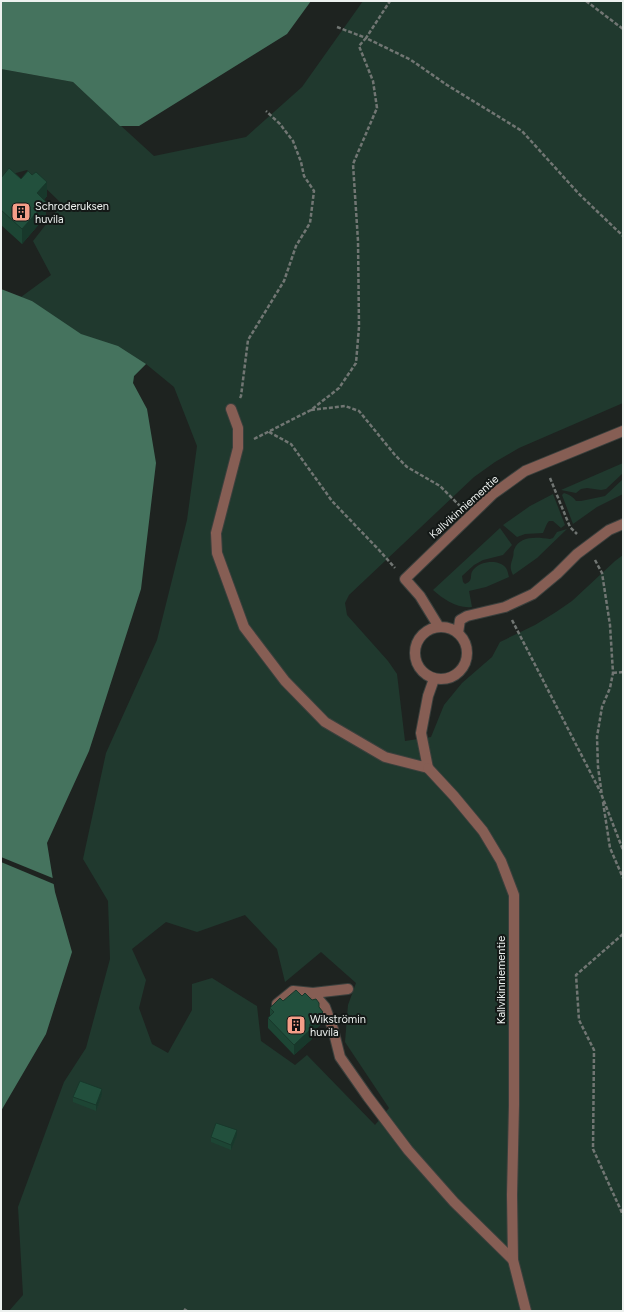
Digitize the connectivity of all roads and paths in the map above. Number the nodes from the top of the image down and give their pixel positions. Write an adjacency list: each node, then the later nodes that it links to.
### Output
1 (390, 1): 5 (path)
2 (586, 1): 4 (path)
3 (337, 27): 5 (path)
4 (623, 29)
5 (366, 38): 7 (path); 9 (path)
6 (266, 111): 8 (path)
7 (623, 236)
8 (231, 409): 12 (street)
9 (311, 410): 11 (path); 14 (path)
10 (623, 431): 14 (street, Kallvikinniementie)
11 (268, 432): 12 (path); 17 (path)
12 (238, 448): 24 (street)
13 (550, 477): 16 (path)
14 (470, 516): 17 (street, Kallvikinniementie)
15 (623, 524): 16 (street)
16 (588, 546): 18 (street); 22 (path)
17 (405, 579): 19 (street)
18 (505, 607): 20 (street); 25 (path)
19 (439, 627): 20 (street); 23 (street)
20 (458, 633): 23 (street)
21 (623, 672): 22 (path)
22 (613, 673): 25 (path)
23 (434, 678): 24 (street)
24 (428, 768): 33 (street, Kallvikinniementie)
25 (602, 796): 26 (path); 27 (path)
26 (623, 850)
27 (623, 878)
28 (623, 934): 32 (path)
29 (348, 989): 30 (street)
30 (313, 994): 31 (street); 33 (street)
31 (277, 1004)
32 (623, 1215)
33 (513, 1260): 36 (street, Kallvikinniementie)
34 (184, 1309): 35 (path)
35 (187, 1311)
36 (526, 1311)

